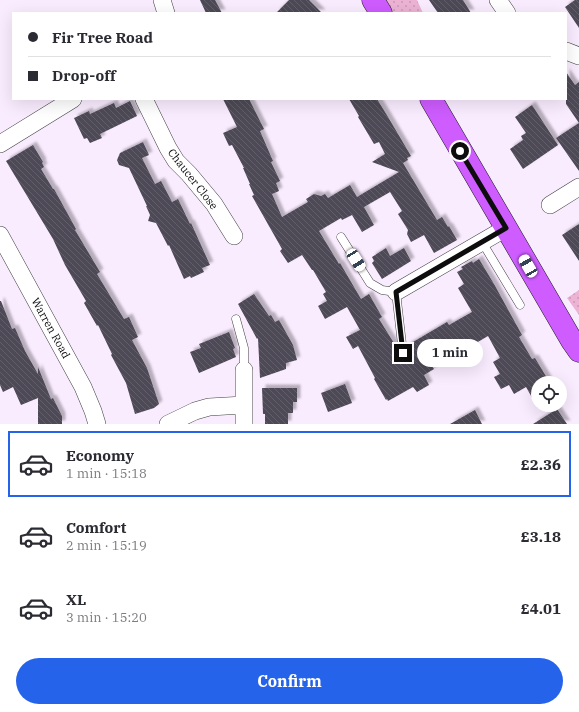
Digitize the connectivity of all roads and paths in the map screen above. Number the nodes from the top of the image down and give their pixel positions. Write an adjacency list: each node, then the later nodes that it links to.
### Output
1 (162, 0): 4 (street)
2 (373, 0): 5 (main road)
3 (498, 0): 6 (street)
4 (166, 12)
5 (380, 12)
6 (506, 12)
7 (567, 51): 8 (street)
8 (579, 56)
9 (70, 100): 12 (street)
10 (144, 100): 17 (street, Chaucer Close)
11 (431, 100): 15 (main road)
12 (0, 144)
13 (579, 187): 14 (street)
14 (550, 205)
15 (506, 228): 19 (street); 23 (main road)
16 (0, 235): 27 (street, Warren Road)
17 (234, 236)
18 (341, 237): 20 (lane)
19 (482, 242): 20 (street); 21 (lane)
20 (396, 292): 24 (lane)
21 (520, 305)
22 (236, 319): 25 (lane)
23 (579, 351)
24 (403, 353)
25 (244, 370): 26 (street)
26 (244, 405): 28 (street); 29 (street)
27 (97, 424)
28 (168, 424)
29 (244, 424)

